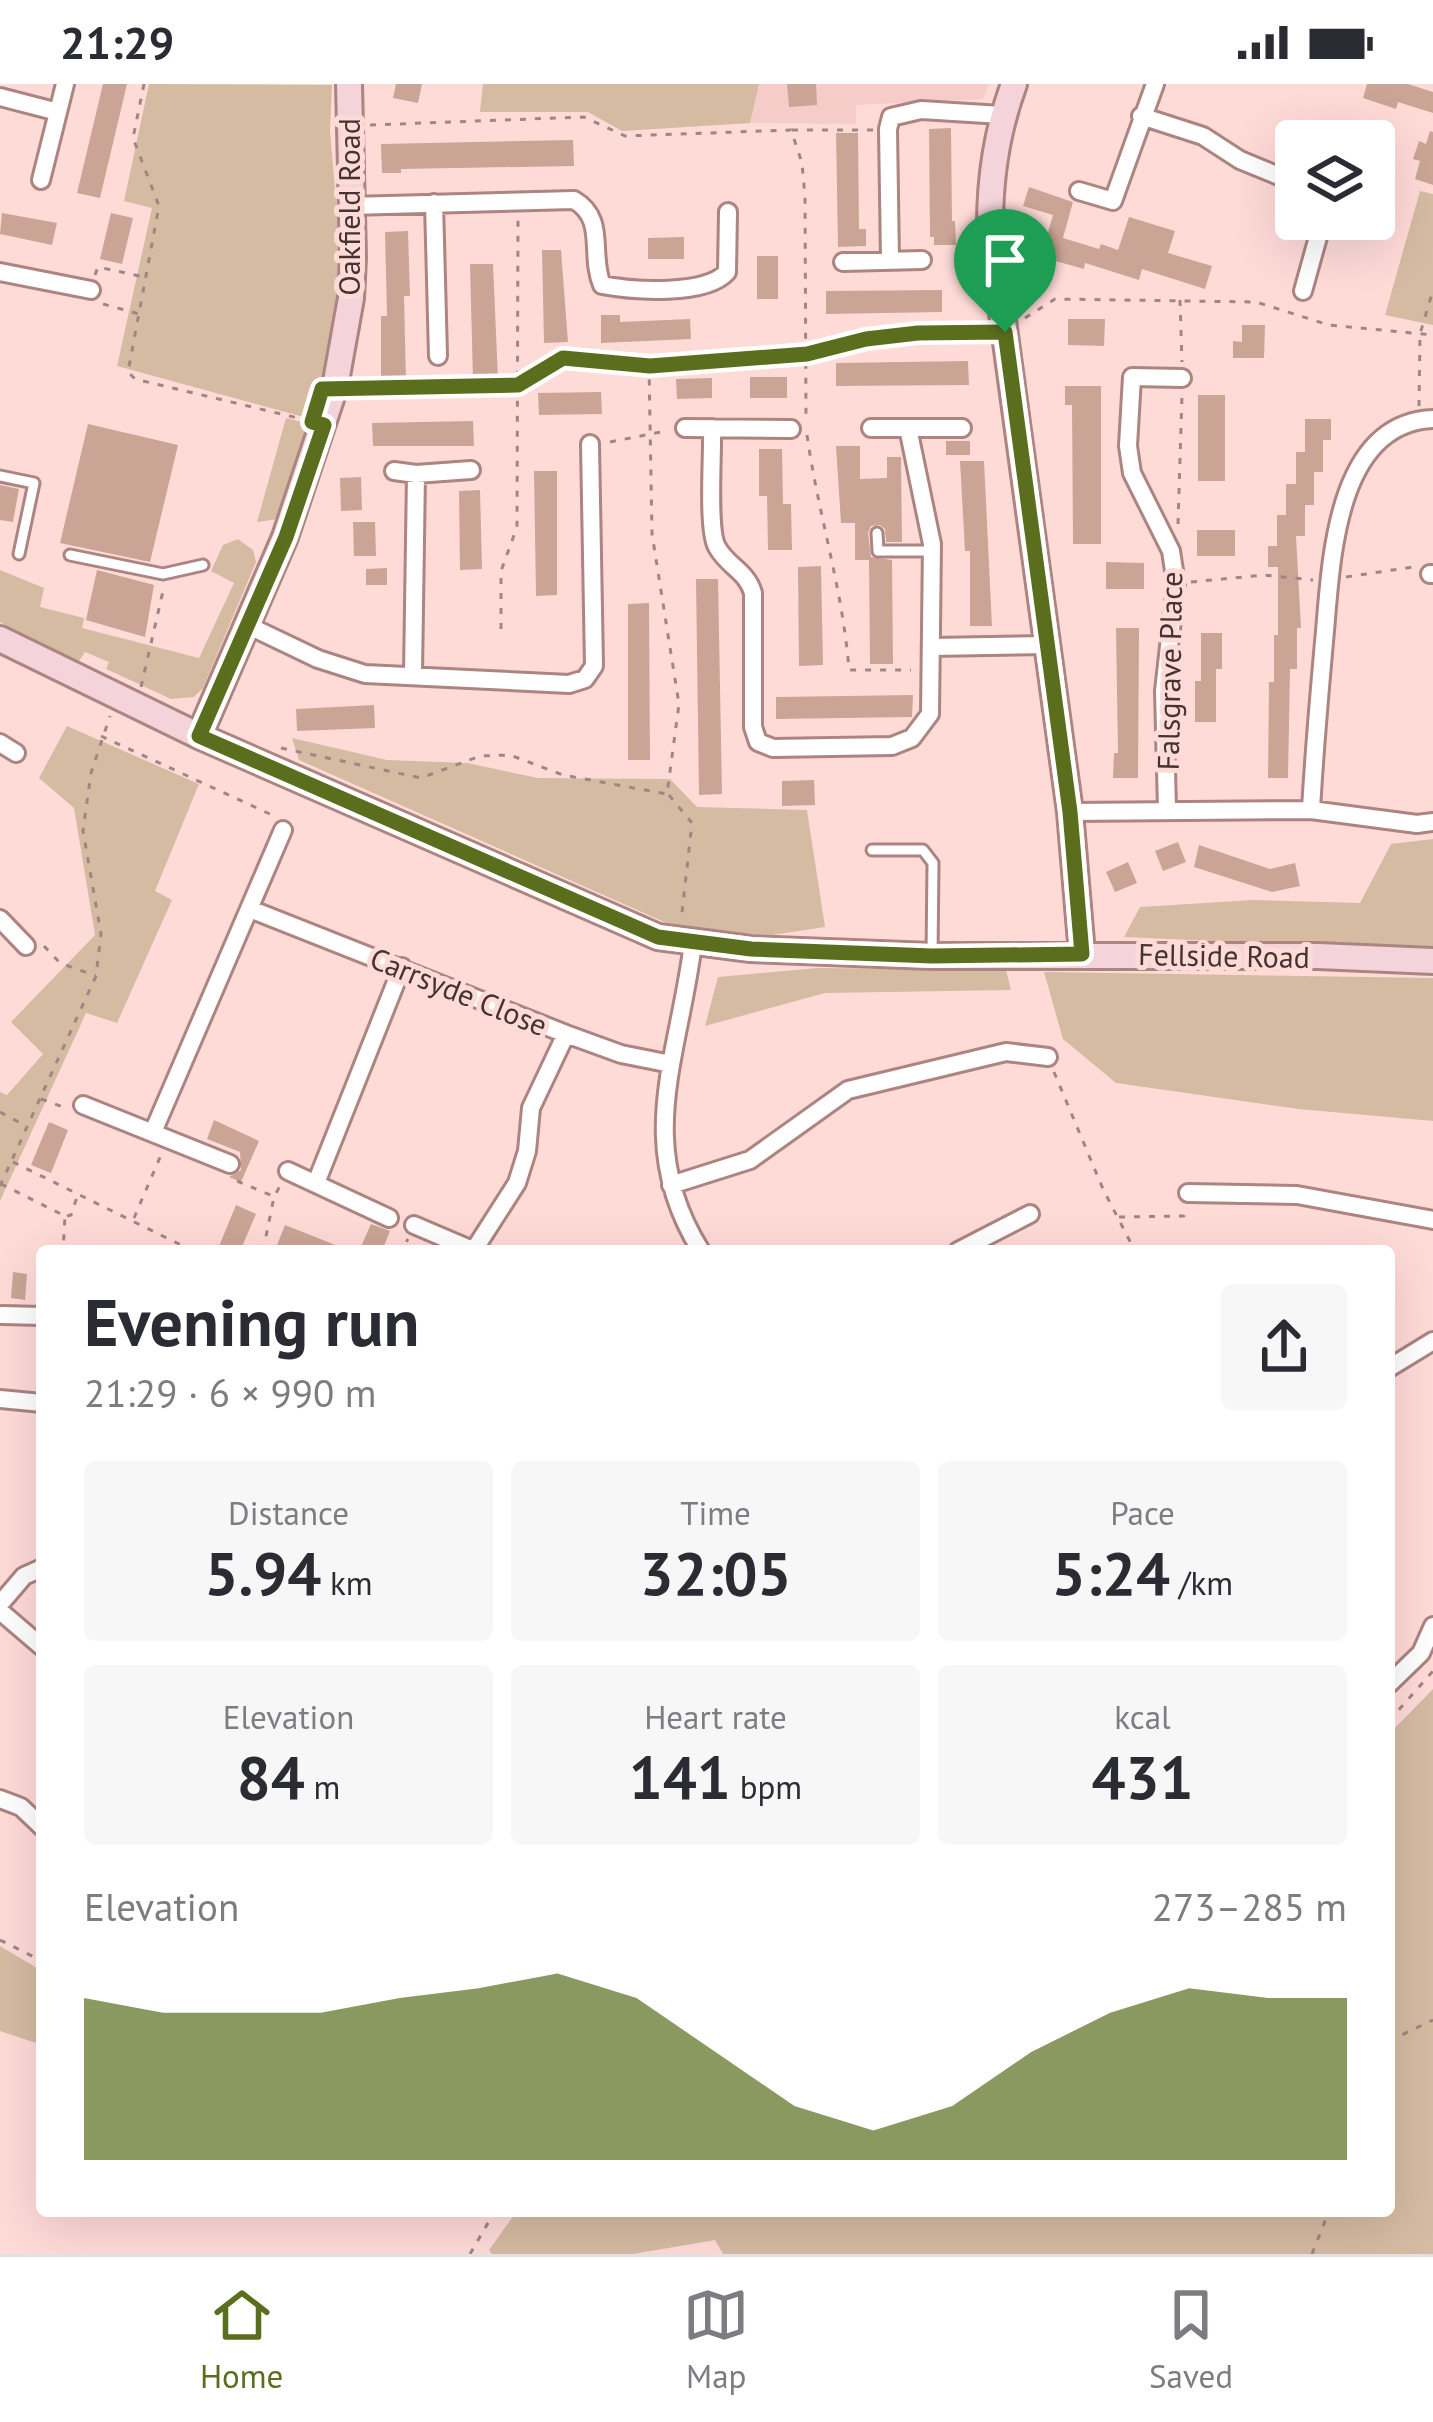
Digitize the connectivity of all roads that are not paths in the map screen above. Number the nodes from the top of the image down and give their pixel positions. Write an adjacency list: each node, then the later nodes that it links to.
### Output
1 (65, 84): 6 (street)
2 (349, 84): 13 (street, Oakfield Road)
3 (1014, 84): 7 (street)
4 (1155, 84): 8 (street)
5 (0, 97): 6 (street)
6 (58, 112): 10 (street)
7 (1002, 115): 16 (street); 43 (street)
8 (1141, 116): 9 (street); 11 (street)
9 (1275, 174)
10 (41, 180)
11 (1079, 191)
12 (434, 203): 13 (street); 14 (street); 22 (street)
13 (350, 206): 41 (street, Oakfield Road)
14 (728, 212)
15 (1317, 240): 21 (street)
16 (890, 260): 17 (street); 18 (street)
17 (922, 260)
18 (843, 262)
19 (0, 272): 20 (street)
20 (92, 290)
21 (1303, 291)
22 (438, 356)
23 (1182, 378): 47 (street, Falsgrave Place)
24 (1426, 419): 48 (street)
25 (685, 428): 26 (street)
26 (712, 428): 30 (street); 44 (street)
27 (871, 428): 28 (street)
28 (908, 428): 29 (street); 37 (street)
29 (962, 428)
30 (791, 429)
31 (590, 444): 45 (street)
32 (471, 470): 34 (street)
33 (394, 471): 34 (street)
34 (416, 474): 45 (street)
35 (0, 476): 38 (lane)
36 (878, 533): 37 (lane)
37 (933, 551): 44 (street)
38 (19, 554)
39 (70, 555): 40 (lane)
40 (203, 565)
41 (247, 625): 45 (street); 46 (street, Oakfield Road)
42 (0, 639): 46 (street, Fellside Road)
43 (1048, 645): 44 (street); 49 (street)
44 (932, 647)
45 (413, 674)
46 (199, 736): 55 (street, Fellside Road)
47 (1167, 808): 48 (street); 49 (street)
48 (1311, 810): 50 (street)
49 (1070, 812): 57 (street)
50 (1433, 821)
51 (283, 830): 53 (street)
52 (872, 850): 58 (lane)
53 (250, 909): 60 (street, Carrsyde Close); 65 (street)
54 (0, 919): 56 (street)
55 (686, 942): 58 (street, Fellside Road); 63 (street)
56 (26, 946)
57 (1082, 954): 58 (street, Fellside Road); 59 (street, Fellside Road)
58 (932, 956)
59 (1433, 962)
60 (402, 967): 61 (street, Carrsyde Close); 68 (street)
61 (566, 1034): 63 (street, Carrsyde Close); 76 (street)
62 (1048, 1057): 69 (street)
63 (671, 1064): 69 (street)
64 (82, 1105): 65 (street)
65 (160, 1135): 66 (street)
66 (230, 1165)
67 (288, 1171): 68 (street)
68 (316, 1183): 72 (street)
69 (671, 1185): 77 (street)
70 (1188, 1193): 73 (street)
71 (1030, 1214): 78 (street)
72 (388, 1218)
73 (1433, 1220)
74 (414, 1225): 75 (street)
75 (461, 1245)
76 (479, 1245)
77 (698, 1245)
78 (970, 1245)
79 (2, 1315): 80 (street)
80 (36, 1316)
81 (1433, 1341): 82 (street)
82 (1395, 1364)
83 (0, 1399): 84 (street)
84 (36, 1402)
85 (36, 1571): 86 (street)
86 (0, 1607): 88 (street)
87 (1433, 1626): 89 (street)
88 (36, 1641)
89 (1395, 1678)
90 (0, 1799): 91 (street)
91 (36, 1822)

